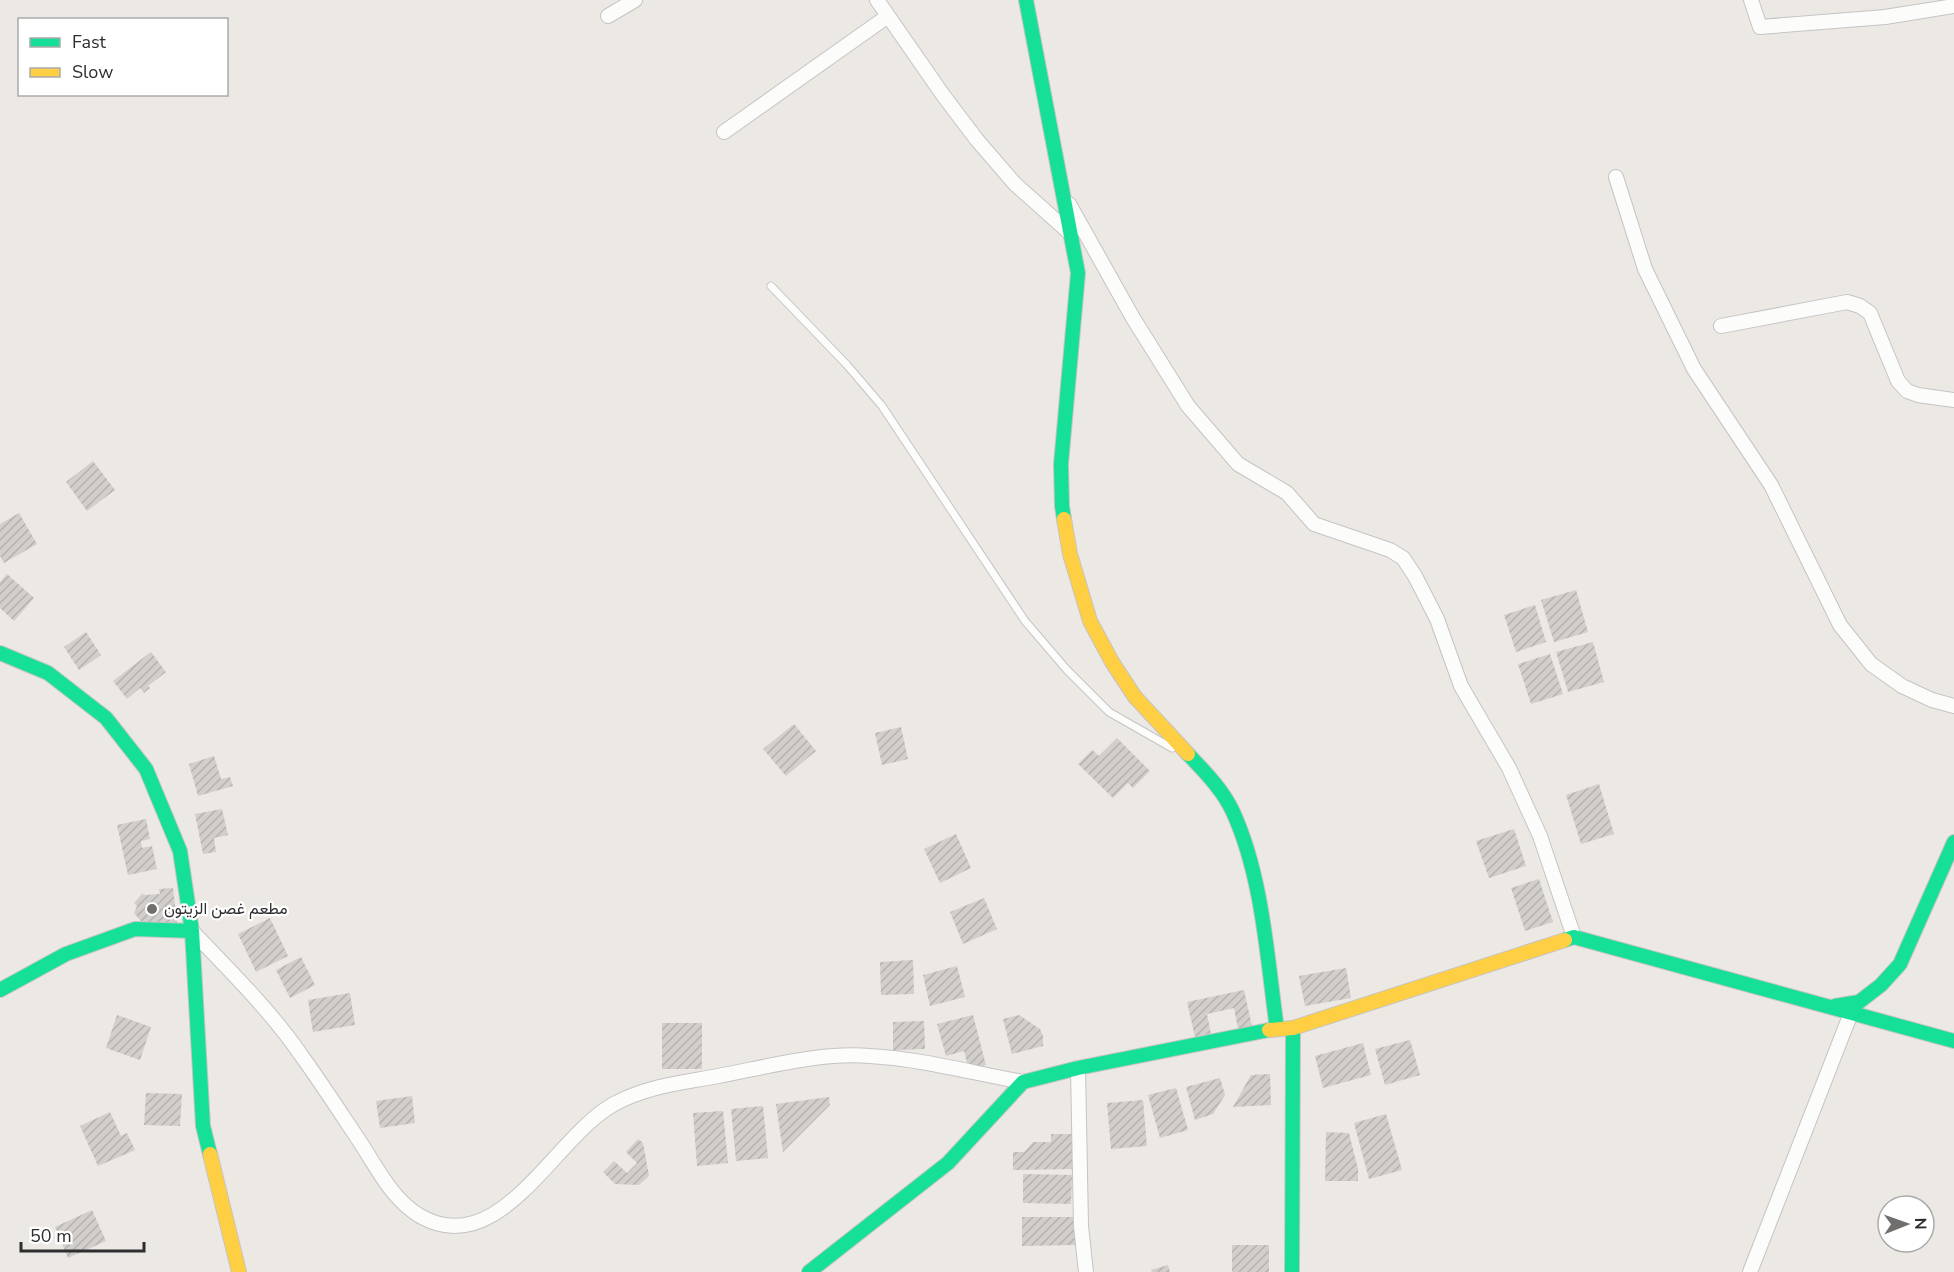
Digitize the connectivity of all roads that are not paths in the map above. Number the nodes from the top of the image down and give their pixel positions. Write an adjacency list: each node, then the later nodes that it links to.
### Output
1 (635, 0): 6 (street)
2 (877, 0): 7 (street)
3 (1026, 0): 10 (street)
4 (1751, 0): 5 (street)
5 (1954, 6)
6 (608, 15)
7 (888, 16): 8 (street); 11 (street)
8 (724, 132)
9 (1616, 177): 16 (street)
10 (1065, 196): 11 (street); 20 (street)
11 (1071, 234): 17 (street)
12 (771, 286): 17 (lane)
13 (1721, 327): 14 (street)
14 (1954, 400)
15 (0, 653): 19 (street)
16 (1954, 706)
17 (1197, 763): 25 (street)
18 (1954, 842): 22 (street)
19 (192, 932): 21 (street); 28 (street); 29 (street)
20 (1574, 937): 22 (street); 24 (street)
21 (0, 990)
22 (1828, 1007): 23 (street)
23 (1851, 1013): 26 (street); 33 (street)
24 (1293, 1028): 25 (street); 32 (street)
25 (1277, 1029): 27 (street)
26 (1954, 1041)
27 (1078, 1068): 28 (street); 31 (street)
28 (1023, 1082): 30 (street)
29 (239, 1272)
30 (809, 1272)
31 (1086, 1272)
32 (1292, 1272)
33 (1750, 1272)

